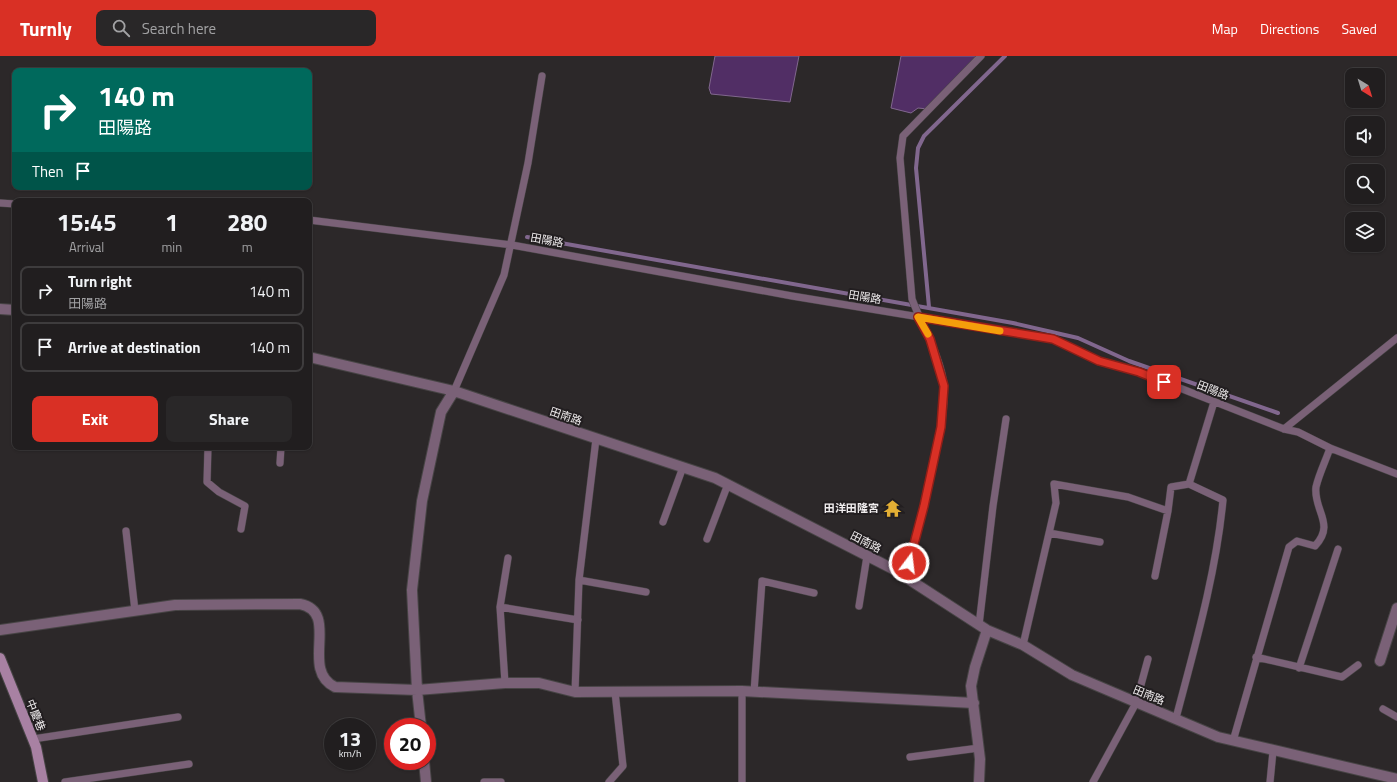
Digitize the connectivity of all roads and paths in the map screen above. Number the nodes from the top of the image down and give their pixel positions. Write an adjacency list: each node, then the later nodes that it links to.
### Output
1 (981, 56): 9 (lane)
2 (542, 76): 6 (lane)
3 (0, 203): 4 (lane)
4 (12, 204)
5 (312, 220): 6 (lane, 田陽路)
6 (512, 244): 9 (lane, 田陽路); 12 (lane)
7 (0, 309): 8 (street)
8 (12, 310)
9 (917, 315): 13 (lane, 田陽路); 36 (lane)
10 (1397, 338): 15 (lane)
11 (312, 358): 12 (street, 田南路)
12 (454, 391): 16 (street, 田南路); 55 (street)
13 (1214, 402): 15 (lane, 田陽路); 24 (lane)
14 (1006, 419): 45 (lane)
15 (1284, 429): 17 (lane, 田陽路)
16 (596, 439): 21 (street, 田南路); 37 (lane)
17 (1330, 448): 22 (lane, 田陽路); 48 (lane)
18 (208, 450): 27 (lane)
19 (281, 450): 20 (lane)
20 (280, 464)
21 (684, 467): 23 (street, 田南路); 26 (lane)
22 (1397, 474)
23 (728, 484): 30 (lane); 33 (street, 田南路)
24 (1189, 484): 25 (lane); 66 (lane)
25 (1168, 511): 29 (lane); 35 (lane)
26 (663, 522)
27 (241, 529)
28 (126, 531): 43 (lane)
29 (1049, 533): 31 (lane); 47 (lane)
30 (707, 539)
31 (1100, 542)
32 (1338, 550): 53 (lane)
33 (867, 556): 36 (street, 田南路); 40 (lane)
34 (508, 558): 41 (lane)
35 (1155, 576)
36 (906, 577): 45 (street, 田南路)
37 (579, 580): 38 (lane); 44 (lane)
38 (646, 592)
39 (814, 593): 59 (lane)
40 (859, 606)
41 (500, 607): 44 (lane); 54 (lane)
42 (1397, 608): 51 (street)
43 (135, 611): 46 (street); 55 (street)
44 (578, 620): 56 (lane)
45 (983, 627): 47 (street, 田南路); 60 (street)
46 (0, 630)
47 (1022, 646): 61 (street, 田南路)
48 (1256, 657): 53 (lane); 68 (lane)
49 (0, 658): 67 (street, 中慶巷)
50 (1148, 659): 61 (lane)
51 (1380, 661)
52 (1358, 664): 53 (lane)
53 (1299, 668)
54 (505, 683): 55 (street); 56 (street)
55 (417, 690): 65 (street)
56 (575, 692): 57 (street)
57 (615, 692): 58 (street); 80 (lane)
58 (742, 692): 59 (street); 81 (lane)
59 (754, 692): 60 (street)
60 (974, 703): 69 (street)
61 (1136, 703): 66 (street, 田南路); 83 (lane)
62 (1383, 709): 64 (lane)
63 (178, 717): 67 (lane)
64 (1397, 717)
65 (420, 718)
66 (1176, 718): 68 (street, 田南路)
67 (33, 739): 75 (street, 中慶巷)
68 (1233, 742): 70 (street, 田南路)
69 (979, 748): 71 (lane); 82 (street)
70 (1273, 751): 74 (street, 田南路); 84 (lane)
71 (910, 756)
72 (189, 764): 76 (lane)
73 (425, 770): 77 (street)
74 (1397, 779)
75 (43, 782)
76 (65, 782)
77 (426, 782)
78 (484, 782): 79 (lane)
79 (501, 782)
80 (609, 782)
81 (742, 782)
82 (979, 782)
83 (1093, 782)
84 (1270, 782)

